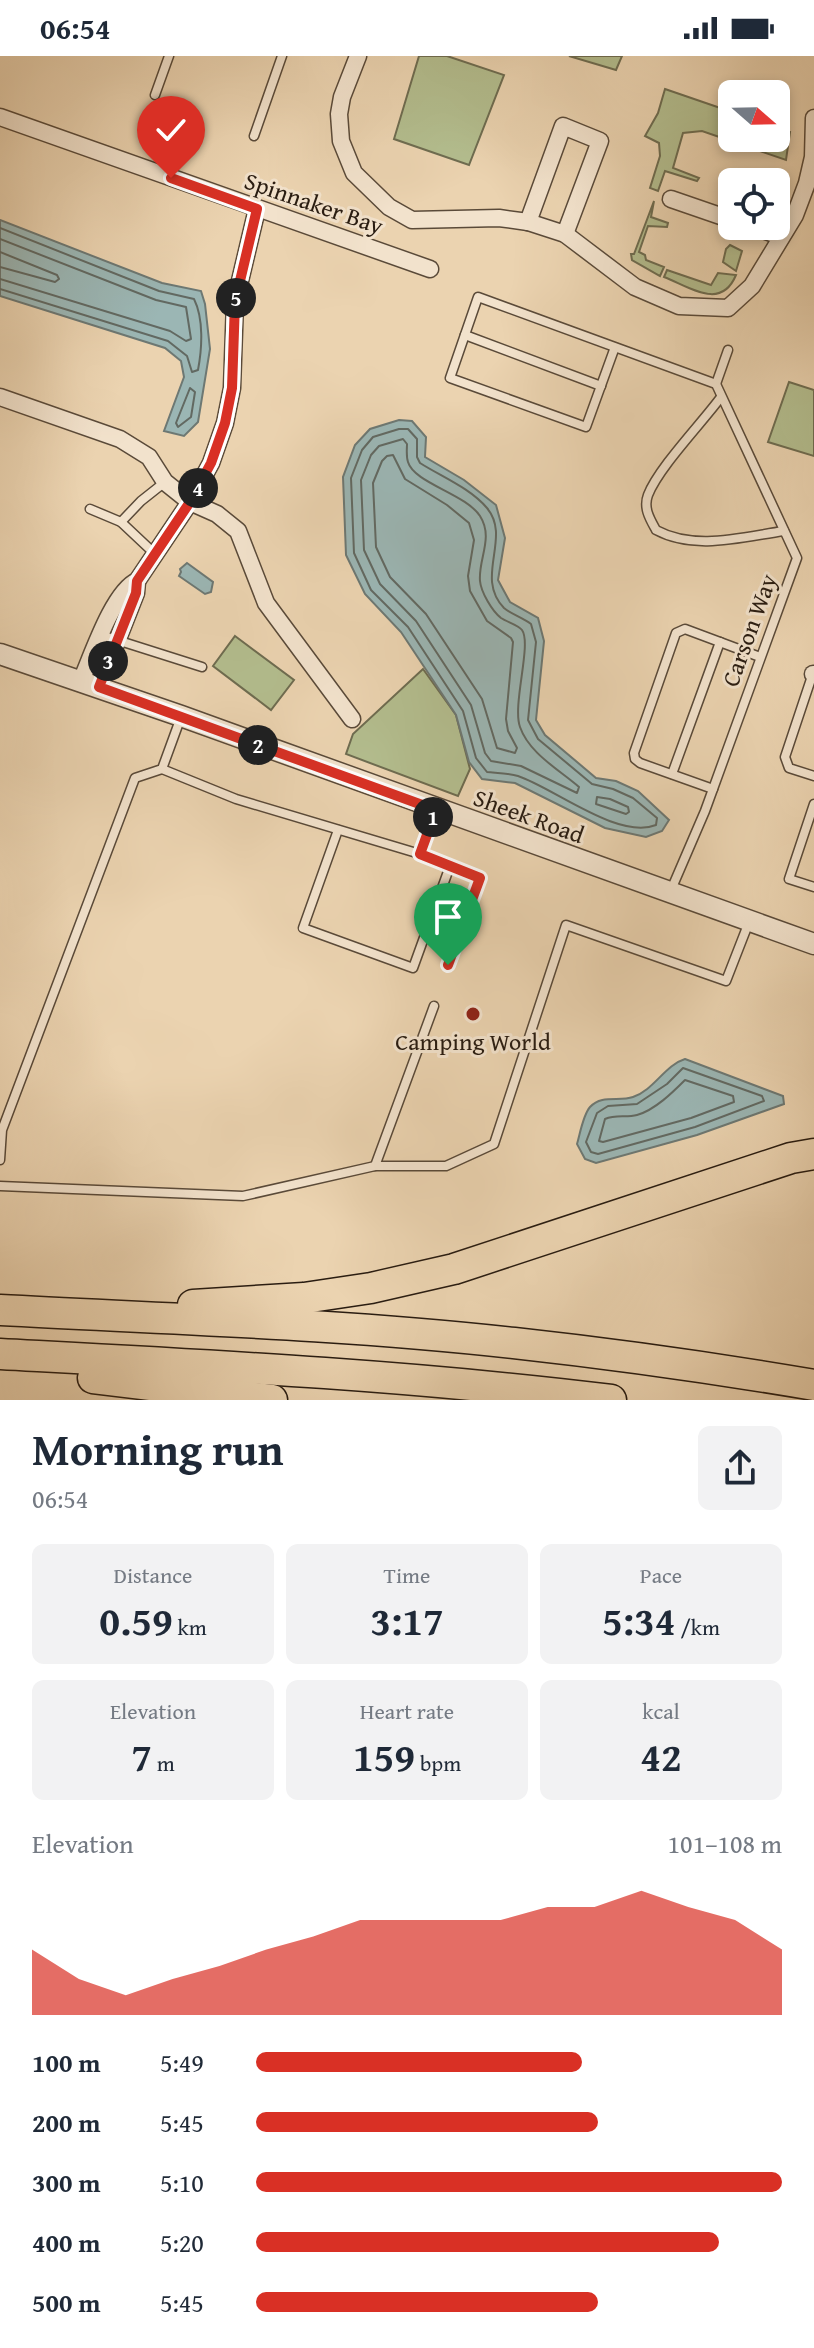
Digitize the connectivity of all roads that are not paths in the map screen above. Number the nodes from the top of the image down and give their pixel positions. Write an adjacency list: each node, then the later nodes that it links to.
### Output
1 (169, 56): 4 (lane)
2 (282, 56): 7 (lane)
3 (358, 56): 11 (street)
4 (155, 95)
5 (0, 117): 9 (street, Spinnaker Bay)
6 (814, 118): 12 (street)
7 (254, 136)
8 (671, 199): 10 (street)
9 (257, 209): 15 (street, Spinnaker Bay); 24 (street)
10 (718, 215)
11 (528, 222): 13 (street); 13 (street)
12 (790, 222)
13 (565, 234): 14 (street)
14 (778, 240)
15 (430, 269)
16 (465, 335): 17 (lane); 20 (lane); 20 (lane)
17 (615, 347): 19 (lane); 20 (lane)
18 (728, 350): 19 (lane)
19 (716, 384): 22 (lane, Carson Way)
20 (601, 386)
21 (0, 397): 23 (street)
22 (721, 397): 27 (lane, Carson Way); 27 (lane)
23 (165, 482): 24 (street); 26 (lane)
24 (190, 502): 28 (street); 37 (street)
25 (90, 509): 26 (lane)
26 (121, 522): 28 (lane)
27 (784, 531): 32 (lane, Carson Way)
28 (155, 554): 29 (street)
29 (109, 637): 33 (lane); 35 (street)
30 (720, 642): 32 (lane); 39 (lane); 39 (lane)
31 (0, 654): 35 (street, Sheek Road)
32 (760, 657): 41 (lane, Carson Way)
33 (202, 667)
34 (814, 673): 40 (lane)
35 (90, 684): 36 (street, Sheek Road)
36 (181, 716): 38 (lane); 43 (street, Sheek Road)
37 (352, 719)
38 (162, 769): 44 (lane); 54 (lane)
39 (672, 774): 41 (lane)
40 (814, 776)
41 (713, 789): 48 (lane, Carson Way)
42 (813, 808): 47 (lane)
43 (436, 810): 45 (lane); 48 (street, Sheek Road)
44 (338, 830): 45 (lane); 46 (lane)
45 (420, 854): 46 (lane)
46 (450, 866): 51 (lane)
47 (814, 887)
48 (669, 894): 49 (street, Sheek Road)
49 (749, 922): 50 (street, Sheek Road); 55 (lane)
50 (814, 944)
51 (448, 965)
52 (434, 1006): 55 (lane)
53 (814, 1154): 58 (highway)
54 (0, 1160)
55 (375, 1166): 56 (lane)
56 (0, 1186)
57 (0, 1310): 58 (highway)
58 (72, 1314): 61 (highway)
59 (0, 1354): 63 (highway)
60 (0, 1366): 62 (highway)
61 (814, 1385)
62 (272, 1400)
63 (611, 1400)

